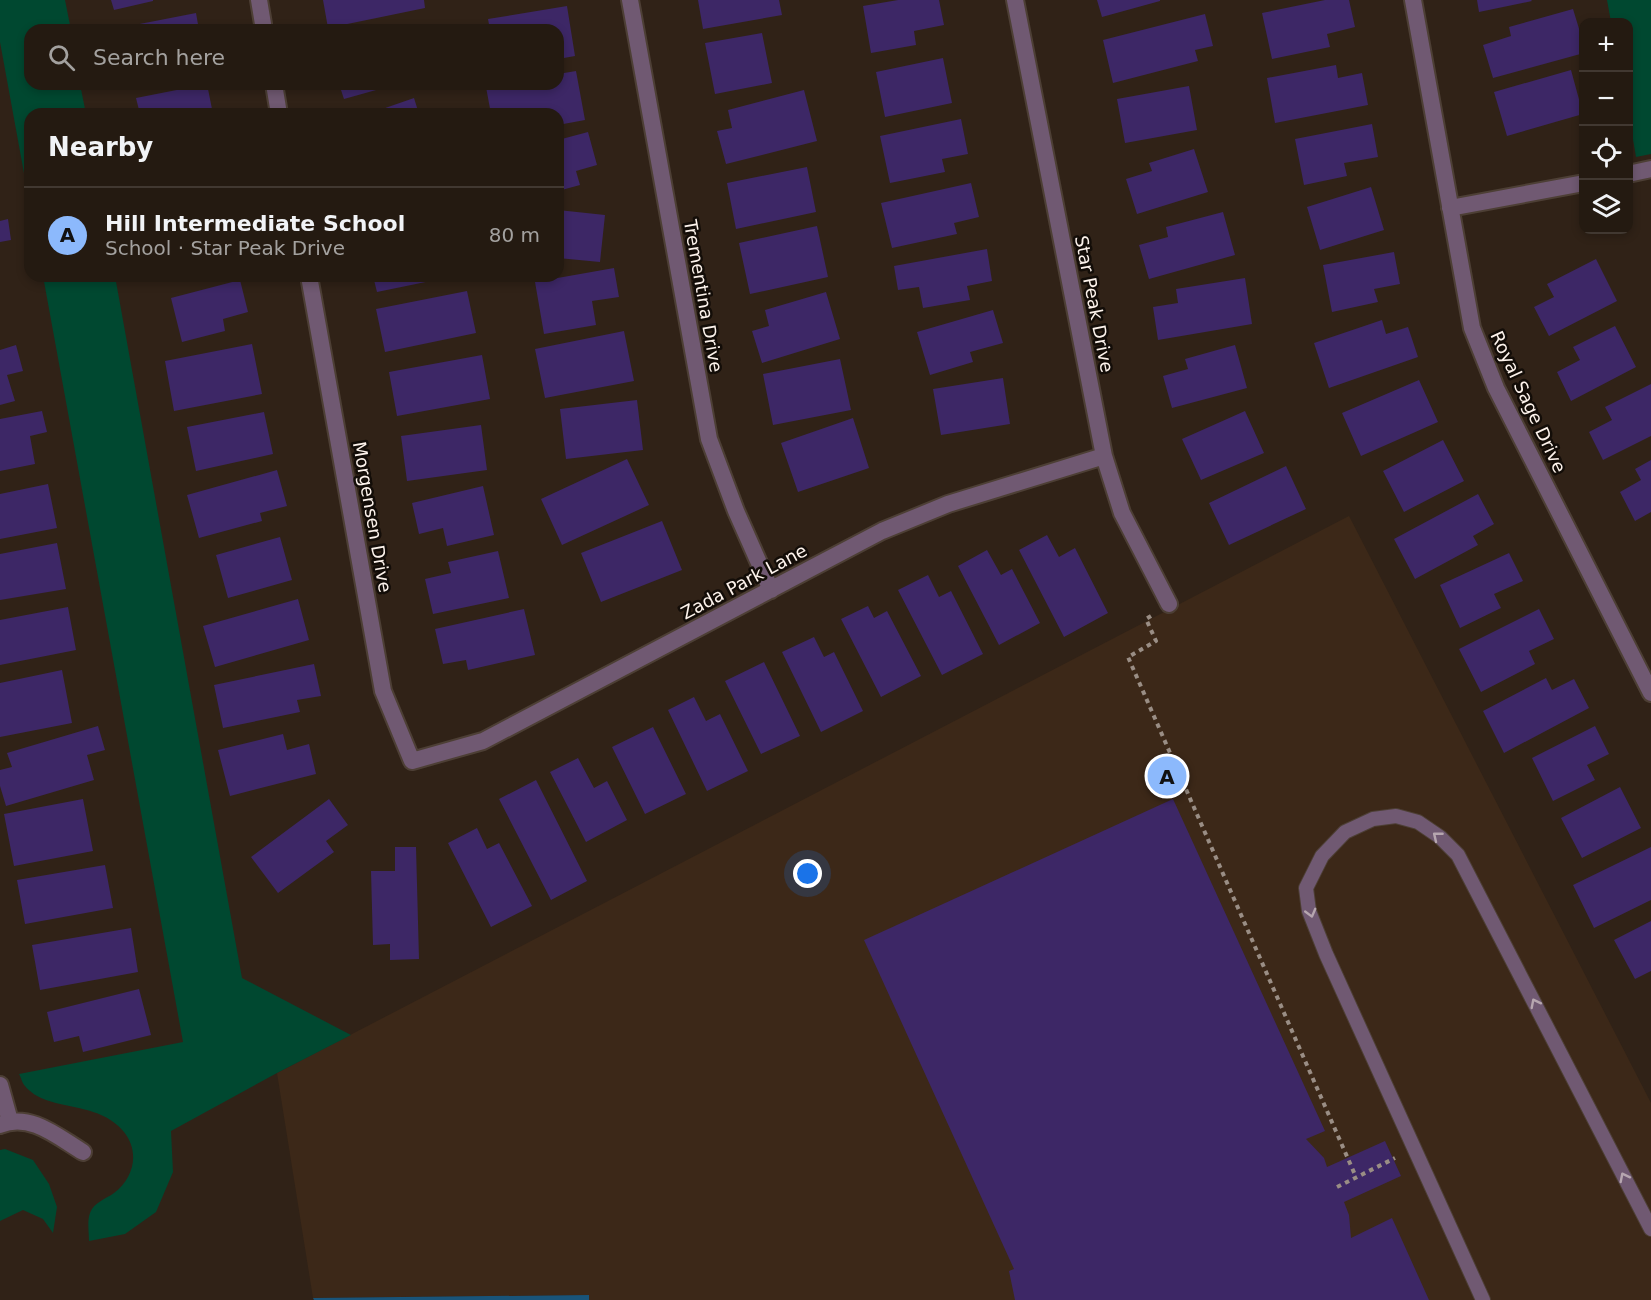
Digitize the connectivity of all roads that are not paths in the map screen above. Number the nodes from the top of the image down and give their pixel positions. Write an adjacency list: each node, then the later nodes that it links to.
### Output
1 (259, 0): 5 (street)
2 (630, 0): 14 (street, Trementina Drive)
3 (1015, 0): 13 (street, Star Peak Drive)
4 (1413, 0): 11 (street, Royal Sage Drive)
5 (263, 24)
6 (275, 90): 7 (street)
7 (278, 108)
8 (1651, 170): 9 (street)
9 (1633, 173)
10 (1579, 184): 11 (street)
11 (1450, 208): 16 (street, Royal Sage Drive)
12 (310, 282): 17 (street, Morgensen Drive)
13 (1104, 456): 14 (street, Zada Park Lane); 15 (street, Star Peak Drive)
14 (771, 590): 17 (street, Zada Park Lane)
15 (1169, 604)
16 (1651, 693)
17 (412, 761)
18 (0, 1085): 19 (street)
19 (5, 1123): 20 (street)
20 (83, 1152)
21 (1651, 1228): 22 (lane, one-way to 22)
22 (1483, 1300)

